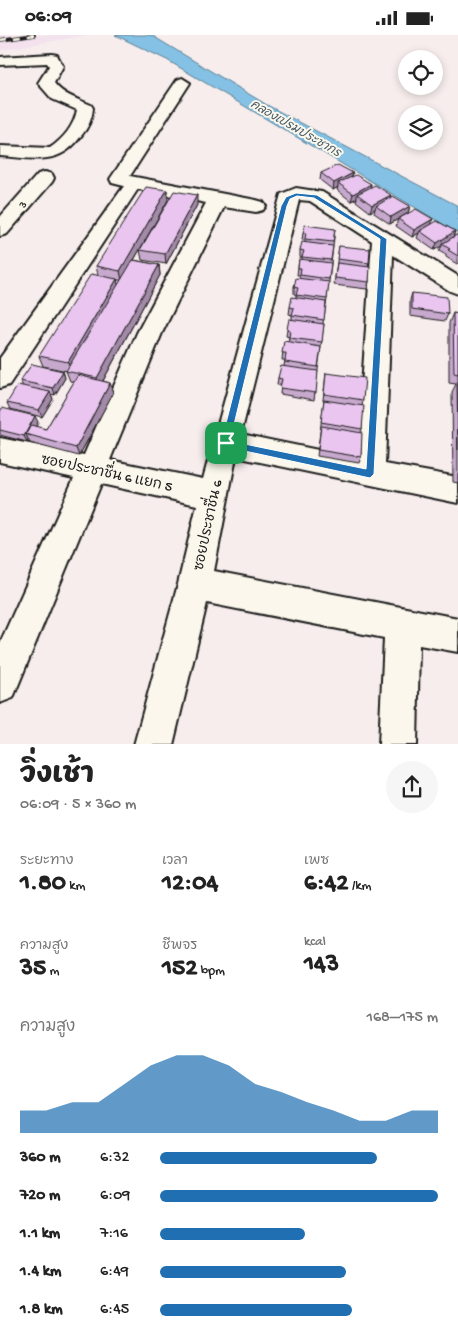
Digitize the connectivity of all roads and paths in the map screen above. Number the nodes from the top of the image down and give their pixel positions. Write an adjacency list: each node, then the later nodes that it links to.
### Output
1 (0, 61): 3 (street)
2 (182, 83): 6 (street)
3 (0, 151)
4 (45, 178): 8 (street, 3)
5 (129, 190): 11 (street)
6 (218, 200): 7 (street); 14 (street)
7 (256, 206)
8 (0, 229)
9 (383, 239): 10 (street); 12 (street, ซอยประชาชื่น 6); 15 (street)
10 (458, 286)
11 (0, 378)
12 (226, 443): 15 (street); 17 (street, ซอยประชาชื่น 6)
13 (0, 450): 14 (street, ซอยประชาชื่น 6 แยก 5)
14 (92, 469): 17 (street, ซอยประชาชื่น 6 แยก 5); 21 (street)
15 (370, 474): 16 (street)
16 (458, 490)
17 (213, 495): 18 (street, ซอยประชาชื่น 6)
18 (195, 584): 19 (street); 22 (street, ซอยประชาชื่น 6)
19 (402, 624): 20 (street); 23 (street)
20 (458, 635)
21 (0, 685)
22 (153, 744)
23 (398, 744)

